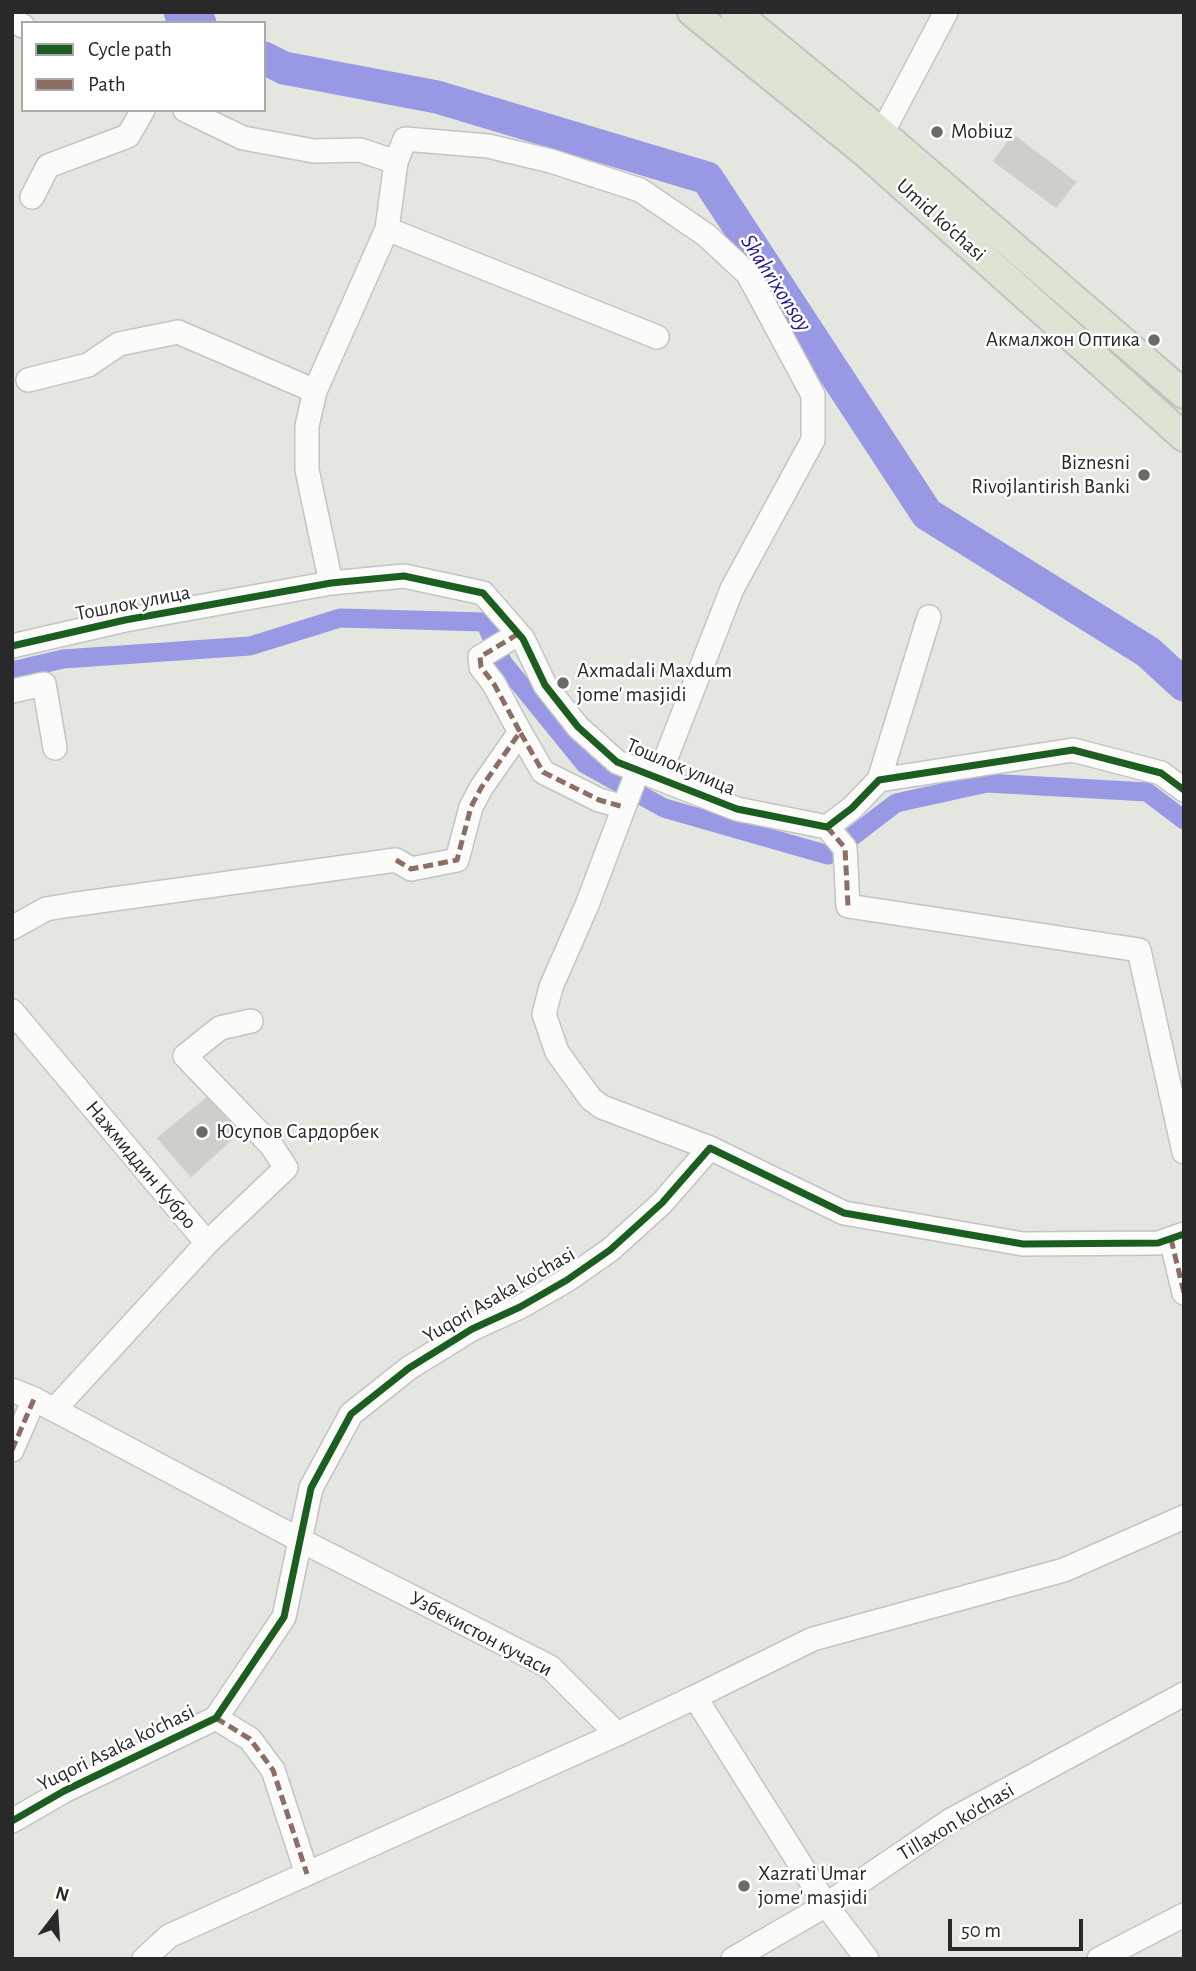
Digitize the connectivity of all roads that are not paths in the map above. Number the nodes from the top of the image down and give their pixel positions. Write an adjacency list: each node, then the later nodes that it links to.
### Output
1 (692, 12): 14 (main road, Umid ko'chasi)
2 (735, 12): 6 (main road, Umid ko'chasi)
3 (946, 12): 6 (street)
4 (141, 112): 8 (street)
5 (190, 112): 7 (street)
6 (882, 132): 13 (main road, Umid ko'chasi)
7 (396, 162): 9 (street); 22 (street)
8 (32, 197)
9 (387, 229): 10 (street); 12 (street)
10 (657, 337)
11 (28, 380): 12 (street)
12 (315, 391): 15 (street)
13 (1184, 394)
14 (1184, 436)
15 (331, 583): 17 (street, Тошлок улица); 18 (street, Тошлок улица)
16 (929, 618): 23 (street)
17 (499, 645): 20 (street); 22 (street, Тошлок улица)
18 (12, 646)
19 (12, 691): 21 (street)
20 (520, 732): 25 (street); 27 (street)
21 (55, 748)
22 (645, 773): 25 (street); 26 (street, Тошлок улица)
23 (879, 780): 24 (street); 26 (street)
24 (1184, 790)
25 (625, 807): 30 (street)
26 (836, 837): 31 (street)
27 (12, 928)
28 (12, 1011): 33 (street, Нажмиддин Кубро)
29 (251, 1021): 33 (street)
30 (710, 1148): 32 (street); 39 (street, Yuqori Asaka ko'chasi)
31 (1184, 1152)
32 (1177, 1237): 34 (street)
33 (207, 1243): 36 (street, Нажмиддин Кубро)
34 (1184, 1293)
35 (12, 1390): 36 (street, Узбекистон кучаси)
36 (44, 1404): 37 (street, Нажмиддин Кубро); 39 (street, Узбекистон кучаси)
37 (12, 1450)
38 (1184, 1517): 41 (street)
39 (300, 1540): 42 (street, Yuqori Asaka ko'chasi); 43 (street, Узбекистон кучаси)
40 (1184, 1693): 46 (street, Tillaxon ko'chasi)
41 (695, 1697): 43 (street); 46 (street)
42 (216, 1718): 44 (street, Yuqori Asaka ko'chasi); 45 (street)
43 (617, 1734): 45 (street)
44 (12, 1821)
45 (307, 1874): 48 (street)
46 (826, 1905): 49 (street, Tillaxon ko'chasi); 50 (street)
47 (1184, 1914): 51 (street)
48 (144, 1959)
49 (733, 1959)
50 (867, 1959)
51 (1099, 1959)

